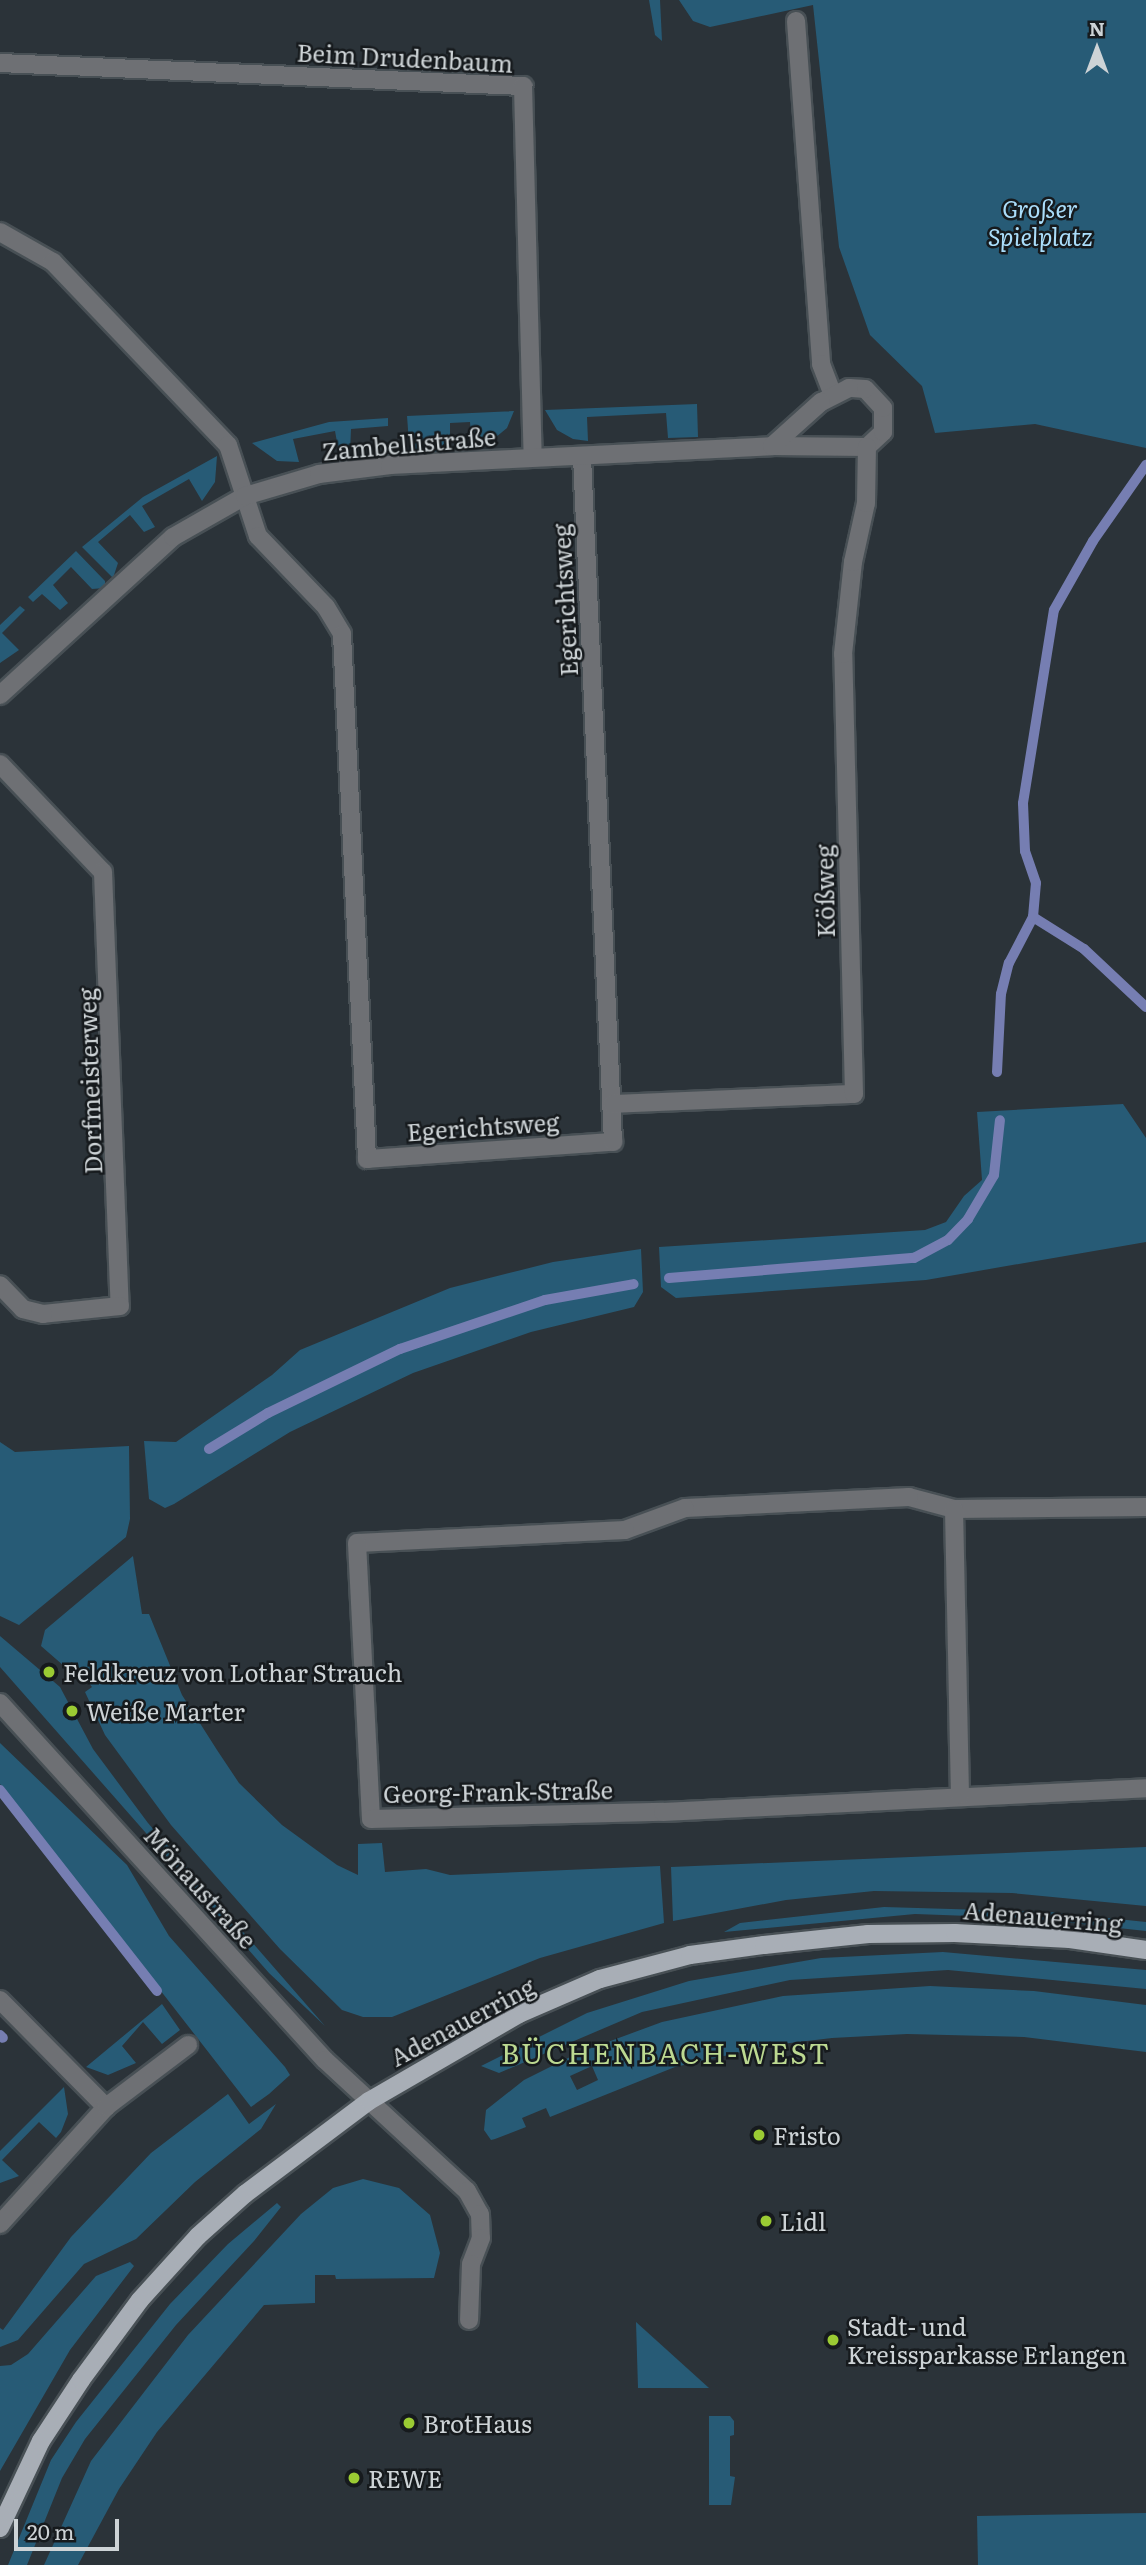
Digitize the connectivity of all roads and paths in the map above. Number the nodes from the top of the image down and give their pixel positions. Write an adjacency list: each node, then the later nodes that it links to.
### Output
1 (796, 21): 4 (street)
2 (0, 64): 8 (street, Beim Drudenbaum)
3 (0, 232): 9 (street)
4 (833, 395): 5 (street); 6 (street)
5 (772, 446): 6 (street, Zambellistraße); 7 (street, Zambellistraße)
6 (867, 447): 12 (street, Kößweg)
7 (583, 456): 8 (street, Zambellistraße); 12 (street, Egerichtsweg)
8 (533, 457): 9 (street, Zambellistraße)
9 (245, 496): 10 (street, Zambellistraße); 12 (street, Egerichtsweg)
10 (0, 695)
11 (0, 764): 13 (street, Dorfmeisterweg)
12 (612, 1104)
13 (0, 1285)
14 (1146, 1507): 15 (street, Georg-Frank-Straße)
15 (954, 1509): 18 (street); 18 (street, Georg-Frank-Straße)
16 (0, 1703): 22 (street, Mönaustraße)
17 (1146, 1788): 18 (street, Georg-Frank-Straße)
18 (960, 1795)
19 (1146, 1950): 22 (main road, Adenauerring)
20 (0, 2000): 23 (street)
21 (188, 2045): 23 (street)
22 (369, 2101): 25 (street, Mönaustraße); 26 (main road, Adenauerring)
23 (106, 2107): 24 (street)
24 (3, 2211)
25 (469, 2320)
26 (0, 2528)

